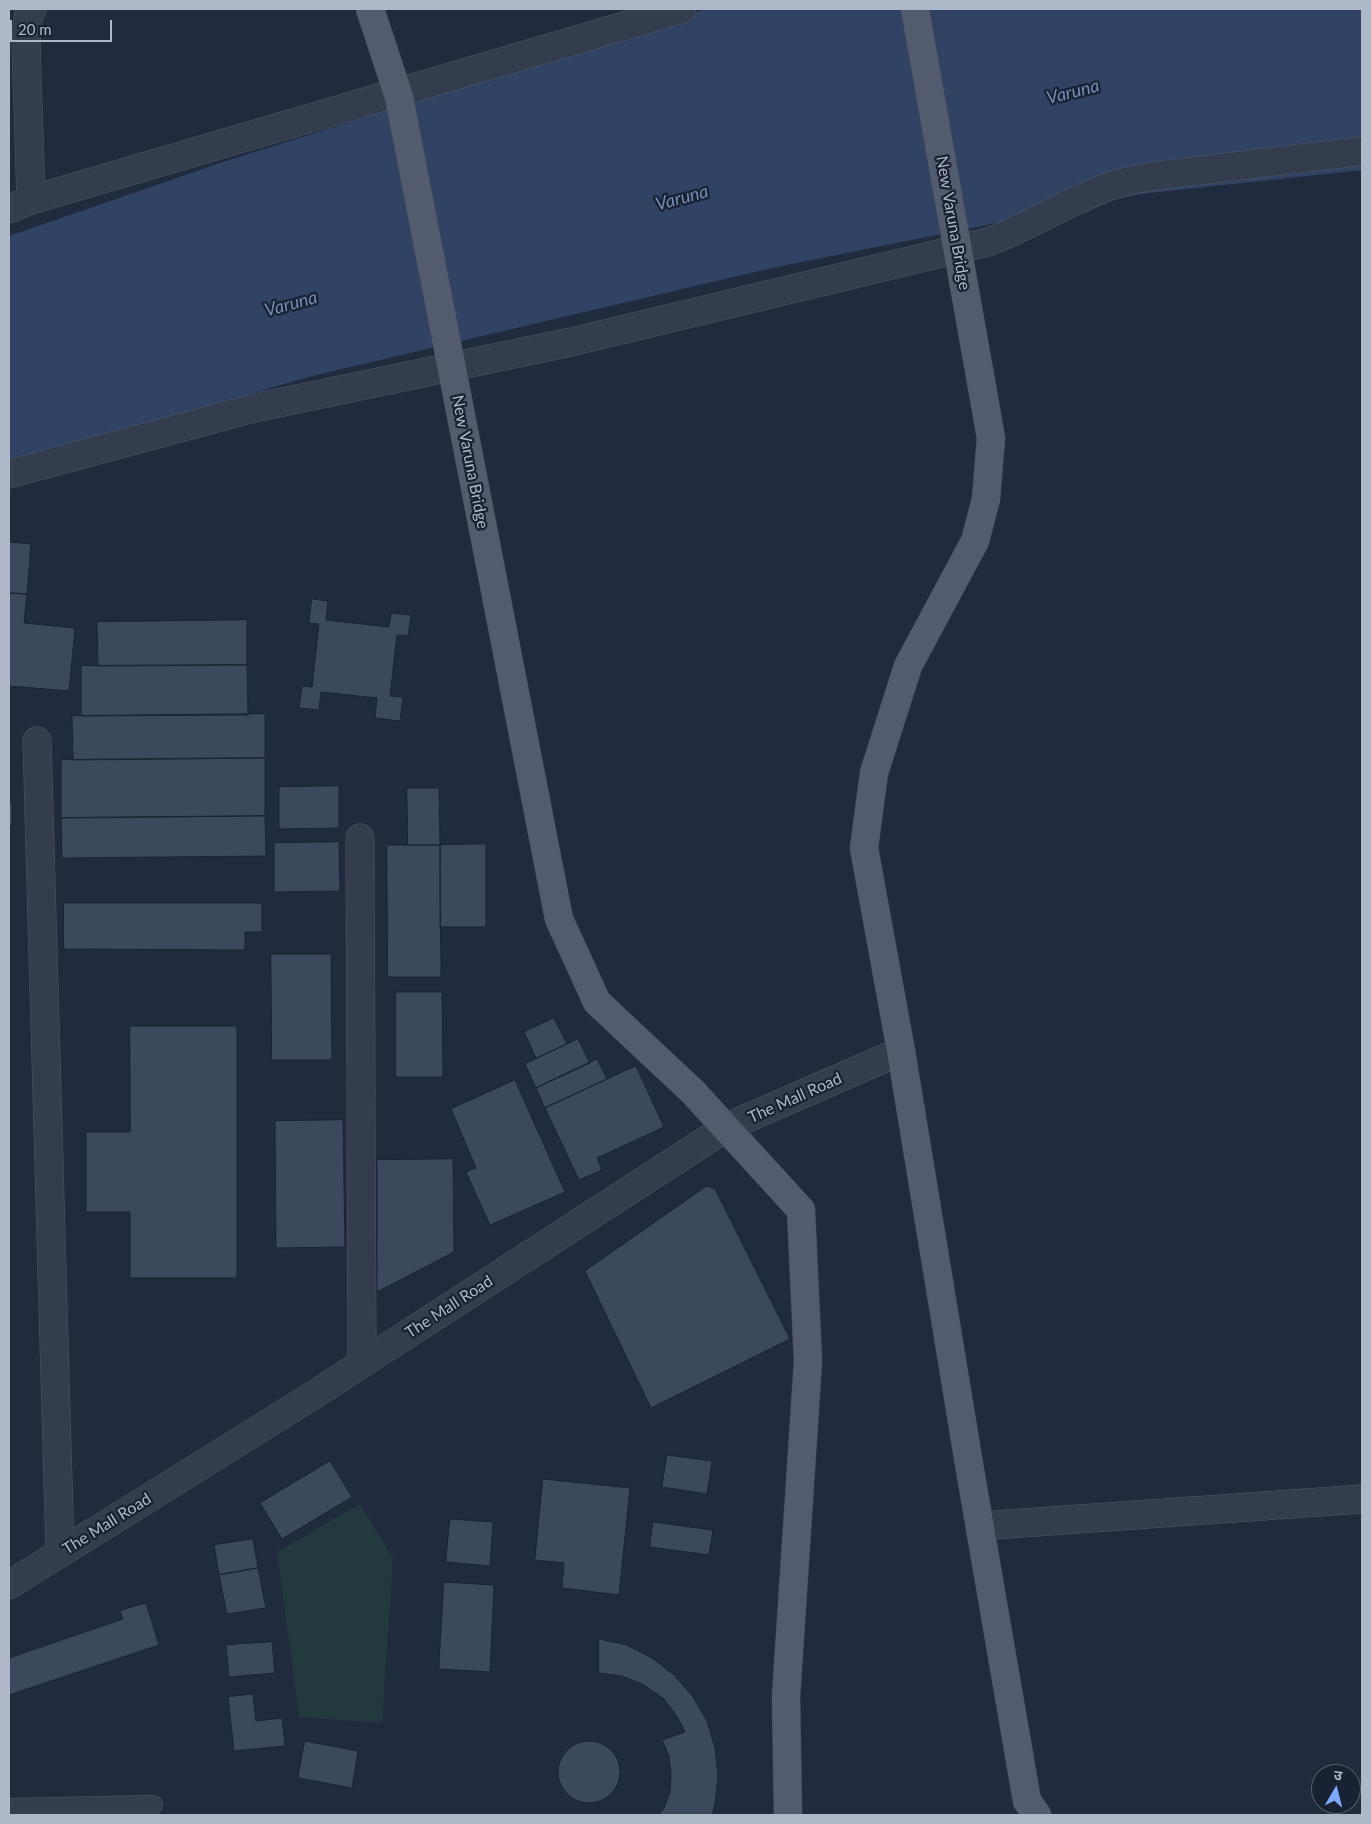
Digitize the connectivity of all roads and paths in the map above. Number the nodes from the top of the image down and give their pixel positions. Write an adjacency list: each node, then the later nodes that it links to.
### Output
1 (370, 9): 11 (main road, New Varuna Bridge, bridge)
2 (682, 9): 6 (street)
3 (915, 9): 10 (main road, New Varuna Bridge, bridge)
4 (28, 12): 6 (street)
5 (1362, 151): 7 (street)
6 (20, 204)
7 (9, 474)
8 (37, 741): 15 (street)
9 (360, 838): 12 (street)
10 (901, 1051): 11 (street, The Mall Road); 14 (main road, New Varuna Bridge)
11 (727, 1127): 12 (street, The Mall Road); 19 (main road, New Varuna Bridge)
12 (362, 1363): 15 (street, The Mall Road)
13 (1362, 1499): 14 (street)
14 (980, 1526): 20 (main road, New Varuna Bridge)
15 (60, 1553): 16 (street, The Mall Road)
16 (9, 1585)
17 (153, 1805): 18 (lane)
18 (9, 1808)
19 (788, 1815)
20 (1037, 1815)

